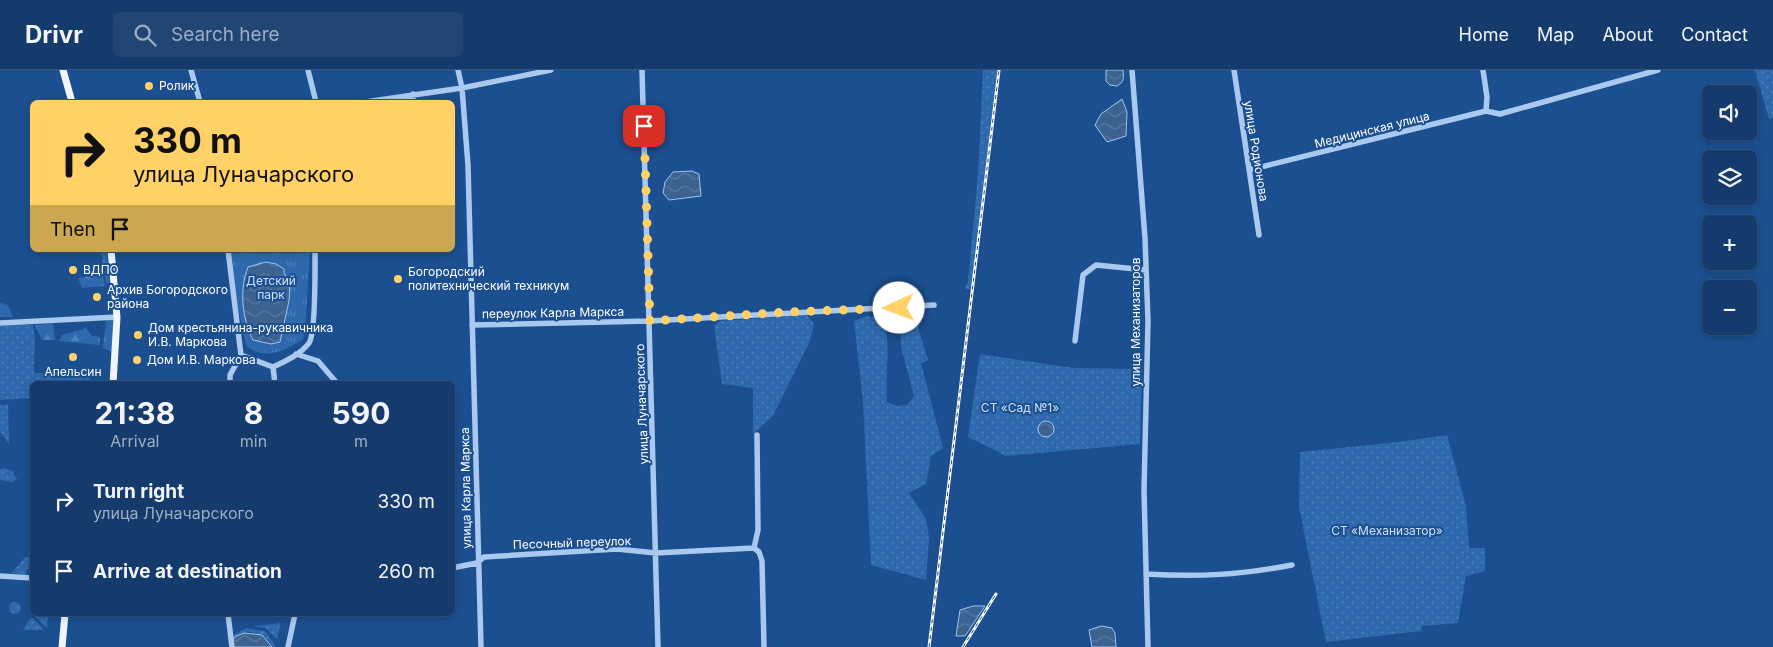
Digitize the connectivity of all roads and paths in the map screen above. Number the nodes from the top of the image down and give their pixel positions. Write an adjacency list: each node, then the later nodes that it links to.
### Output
1 (63, 70): 13 (main road)
2 (191, 70): 14 (street)
3 (308, 70): 15 (street)
4 (458, 70): 11 (street, улица Карла Маркса)
5 (551, 70): 11 (street)
6 (642, 70): 27 (street, улица Луначарского)
7 (1132, 70): 24 (street, улица Механизаторов)
8 (1234, 70): 19 (street, улица Родионова)
9 (1483, 70): 18 (street)
10 (1658, 70): 18 (street, Медицинская улица)
11 (462, 88): 12 (street); 29 (street, улица Карла Маркса)
12 (413, 94): 16 (street); 17 (street)
13 (71, 100)
14 (199, 100)
15 (316, 100)
16 (377, 100)
17 (413, 100)
18 (1486, 111): 19 (street, Медицинская улица)
19 (1249, 170): 20 (street, улица Родионова)
20 (1259, 235)
21 (111, 252): 26 (main road)
22 (228, 252): 32 (street)
23 (315, 252): 31 (street)
24 (1146, 270): 30 (street); 44 (street, улица Механизаторов)
25 (934, 305): 27 (street, переулок Карла Маркса)
26 (117, 317): 28 (street); 34 (main road)
27 (650, 321): 29 (street, переулок Карла Маркса); 40 (street, улица Луначарского)
28 (0, 323)
29 (472, 325): 41 (street, улица Карла Маркса)
30 (1075, 341)
31 (296, 354): 33 (street); 37 (street)
32 (241, 355): 33 (street); 35 (street)
33 (273, 367): 36 (street)
34 (113, 381)
35 (230, 381)
36 (274, 381)
37 (335, 381)
38 (757, 435): 39 (street)
39 (754, 548): 40 (street, Песочный переулок); 55 (street)
40 (656, 553): 41 (street, Песочный переулок); 54 (street, улица Луначарского)
41 (477, 562): 43 (street, Песочный переулок); 53 (street, улица Карла Маркса)
42 (1292, 565): 44 (street)
43 (455, 567)
44 (1146, 574): 56 (street, улица Механизаторов)
45 (0, 576): 46 (street)
46 (30, 578)
47 (65, 616): 50 (main road)
48 (228, 616): 51 (street)
49 (295, 616): 52 (street)
50 (62, 647)
51 (232, 647)
52 (288, 647)
53 (481, 647)
54 (658, 647)
55 (764, 647)
56 (1148, 647)

